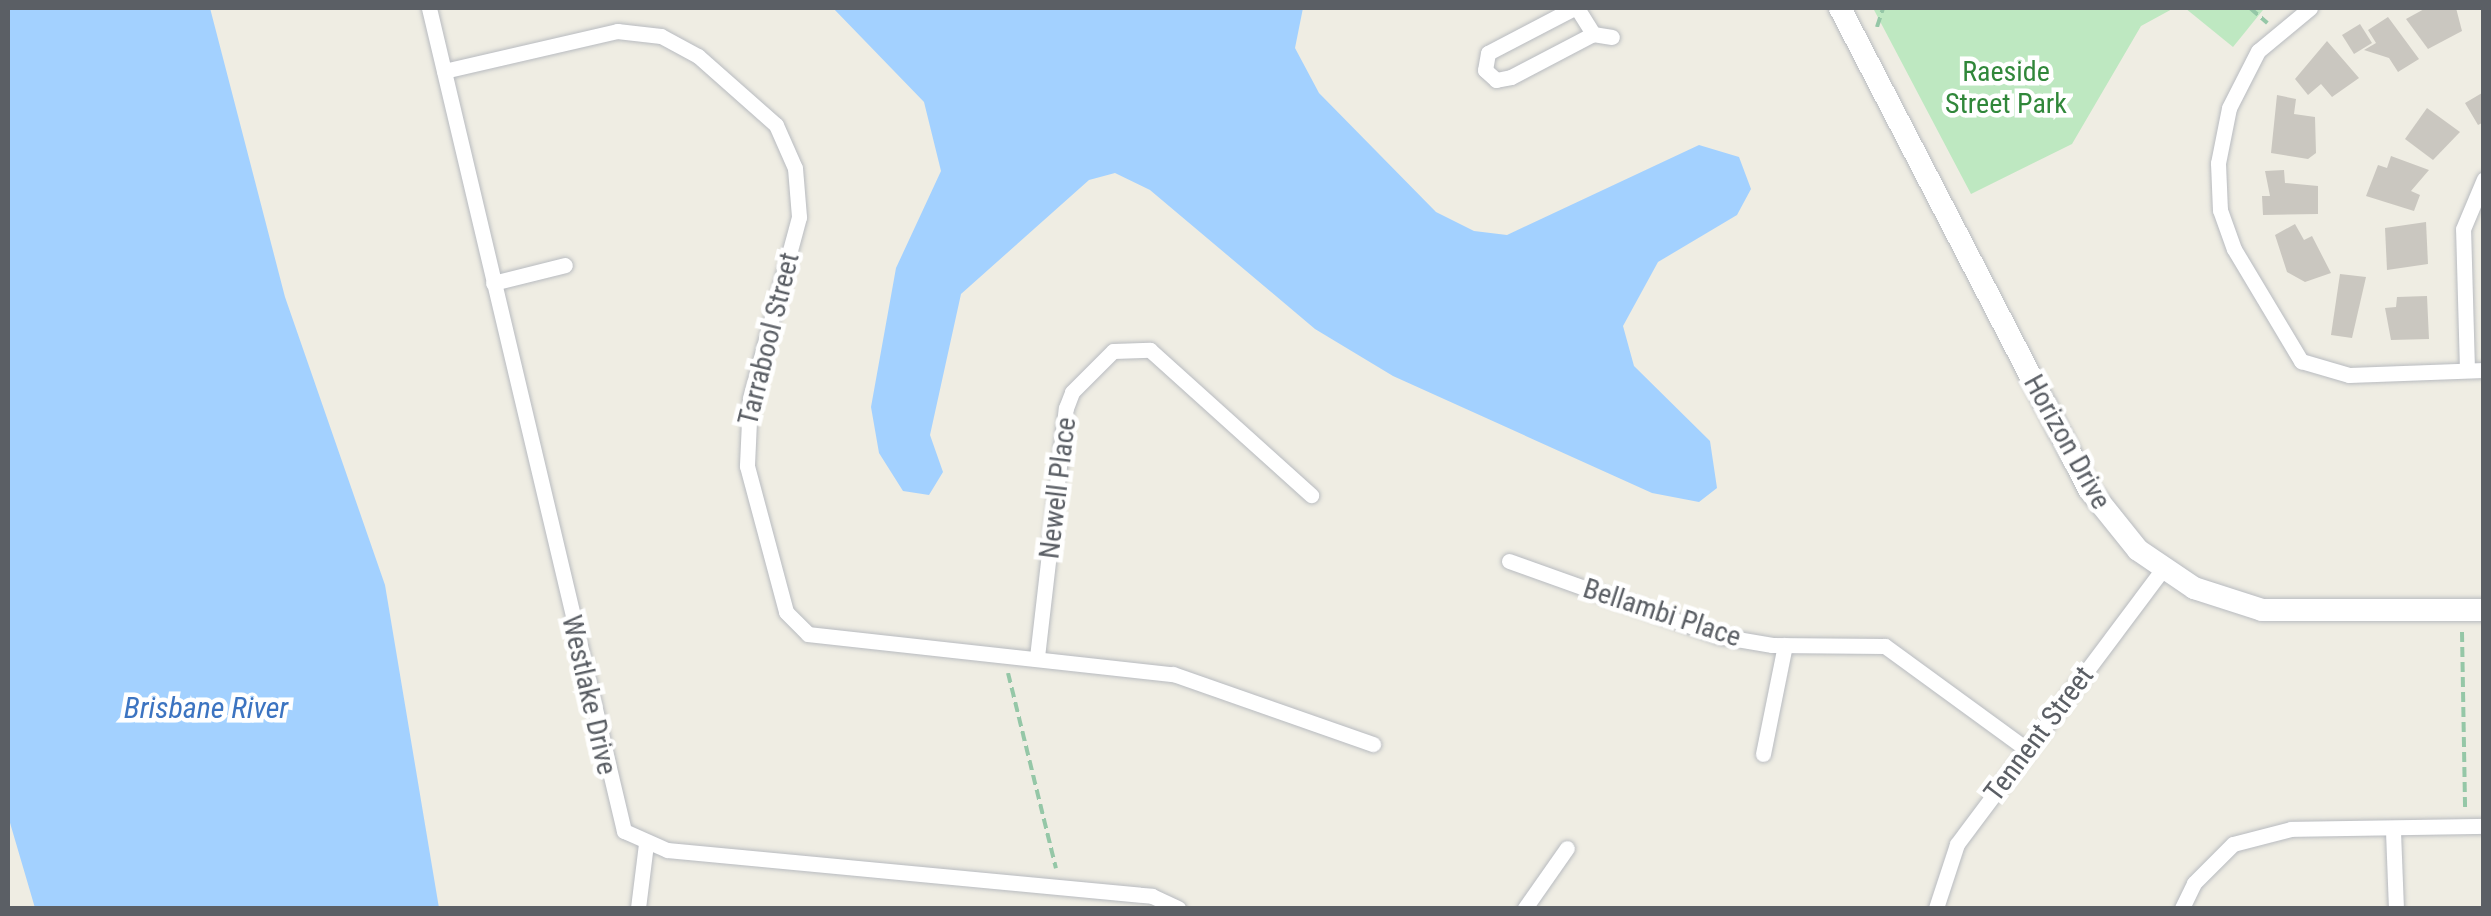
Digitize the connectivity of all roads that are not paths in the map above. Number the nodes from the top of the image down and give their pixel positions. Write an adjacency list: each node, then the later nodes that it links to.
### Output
1 (429, 8): 7 (street, Westlake Drive)
2 (1576, 8): 5 (street); 5 (street)
3 (1840, 8): 14 (street, Horizon Drive)
4 (2310, 8): 11 (street)
5 (1594, 34): 6 (street)
6 (1612, 36)
7 (444, 70): 10 (street, Westlake Drive); 17 (street, Tarrabool Street)
8 (2484, 179): 11 (street)
9 (565, 265): 10 (street)
10 (493, 283): 23 (street, Westlake Drive)
11 (2475, 370)
12 (1311, 494): 17 (street, Newell Place)
13 (1508, 561): 16 (street, Bellambi Place)
14 (2162, 570): 15 (street, Horizon Drive); 19 (street, Tennent Street)
15 (2484, 610)
16 (1785, 646): 19 (street, Bellambi Place); 20 (street)
17 (1037, 657): 18 (street, Tarrabool Street)
18 (1373, 744)
19 (2025, 748): 28 (street, Tennent Street)
20 (1763, 754)
21 (2484, 826): 22 (street)
22 (2393, 831): 29 (street); 30 (street)
23 (646, 844): 25 (street); 26 (street)
24 (1568, 848): 27 (street)
25 (638, 908)
26 (1178, 908)
27 (1525, 908)
28 (1936, 908)
29 (2182, 908)
30 (2396, 908)

